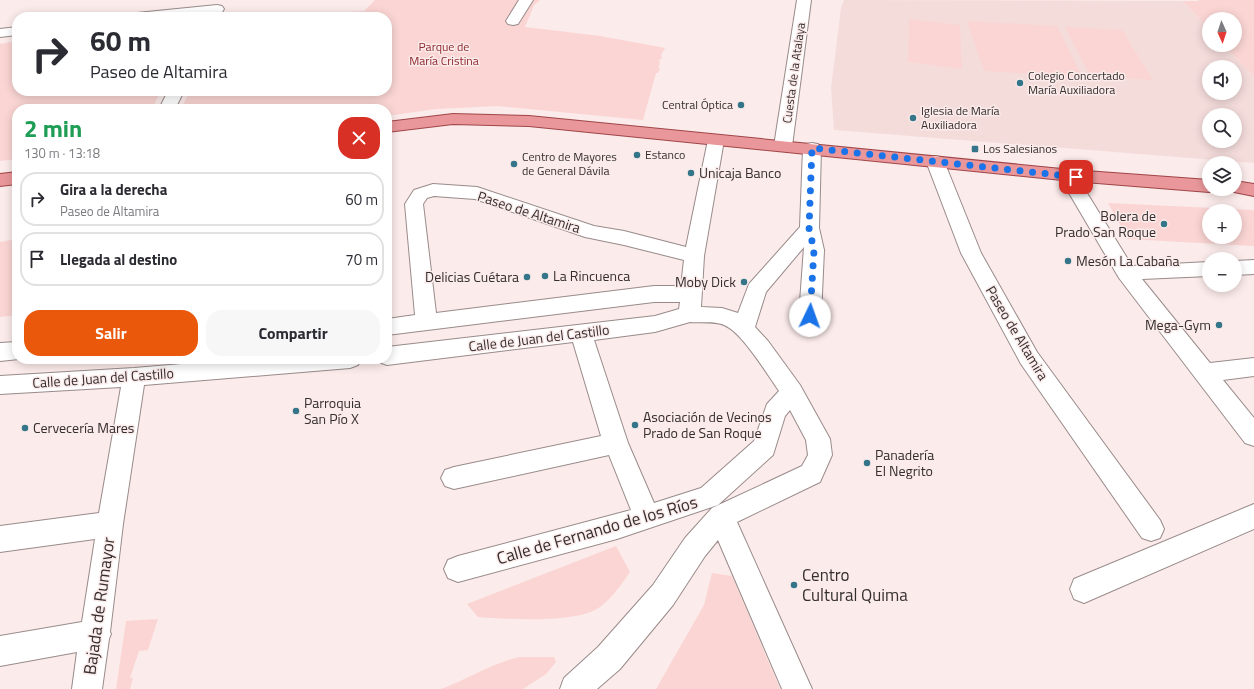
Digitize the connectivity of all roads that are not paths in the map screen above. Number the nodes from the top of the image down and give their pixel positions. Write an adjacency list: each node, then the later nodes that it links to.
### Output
1 (526, 0): 5 (street)
2 (804, 0): 10 (street, Cuesta de la Atalaya)
3 (218, 9): 4 (street)
4 (188, 12)
5 (513, 21)
6 (12, 31): 7 (street)
7 (0, 33)
8 (392, 126): 9 (main road)
9 (716, 140): 10 (main road); 22 (street)
10 (782, 146): 11 (main road)
11 (812, 148): 12 (main road); 21 (street)
12 (936, 162): 13 (main road); 49 (street, Paseo de Altamira)
13 (1068, 176): 17 (main road); 26 (street)
14 (12, 179): 15 (main road)
15 (0, 180)
16 (1254, 185): 18 (main road)
17 (1202, 186)
18 (1242, 186)
19 (1242, 188): 20 (main road)
20 (1254, 190)
21 (809, 228): 28 (street); 31 (street)
22 (694, 256): 27 (street); 29 (street, Paseo de Altamira)
23 (1254, 267): 24 (street)
24 (1242, 268)
25 (1202, 269): 26 (street)
26 (1126, 273): 38 (street)
27 (691, 304): 29 (street, Calle de Juan del Castillo); 31 (street); 32 (street, Calle de Juan del Castillo)
28 (810, 316)
29 (426, 322): 30 (street, Calle de Juan del Castillo)
30 (392, 325)
31 (744, 329): 41 (street)
32 (582, 333): 35 (street, Calle de Juan del Castillo); 43 (street)
33 (12, 351): 34 (street)
34 (0, 352)
35 (392, 355)
36 (290, 364): 39 (street, Calle de Juan del Castillo)
37 (1254, 366): 38 (street)
38 (1203, 373): 42 (street)
39 (134, 377): 40 (street, Calle de Juan del Castillo); 48 (street, Bajada de Rumayor)
40 (0, 385)
41 (792, 392): 46 (street, Calle de Fernando de los Ríos); 47 (street, Calle de Fernando de los Ríos)
42 (1254, 436)
43 (616, 443): 44 (street); 47 (street)
44 (454, 478)
45 (1254, 516): 52 (street)
46 (721, 517): 56 (street, Calle de Fernando de los Ríos); 57 (street)
47 (647, 518): 51 (street, Calle de Fernando de los Ríos)
48 (110, 524): 50 (street, Bajada de Rumayor); 53 (street, Bajada de Rumayor)
49 (1151, 529)
50 (0, 539)
51 (458, 569)
52 (1084, 589)
53 (96, 634): 54 (street); 55 (street, Bajada de Rumayor)
54 (0, 651)
55 (87, 689)
56 (575, 689)
57 (798, 689)

